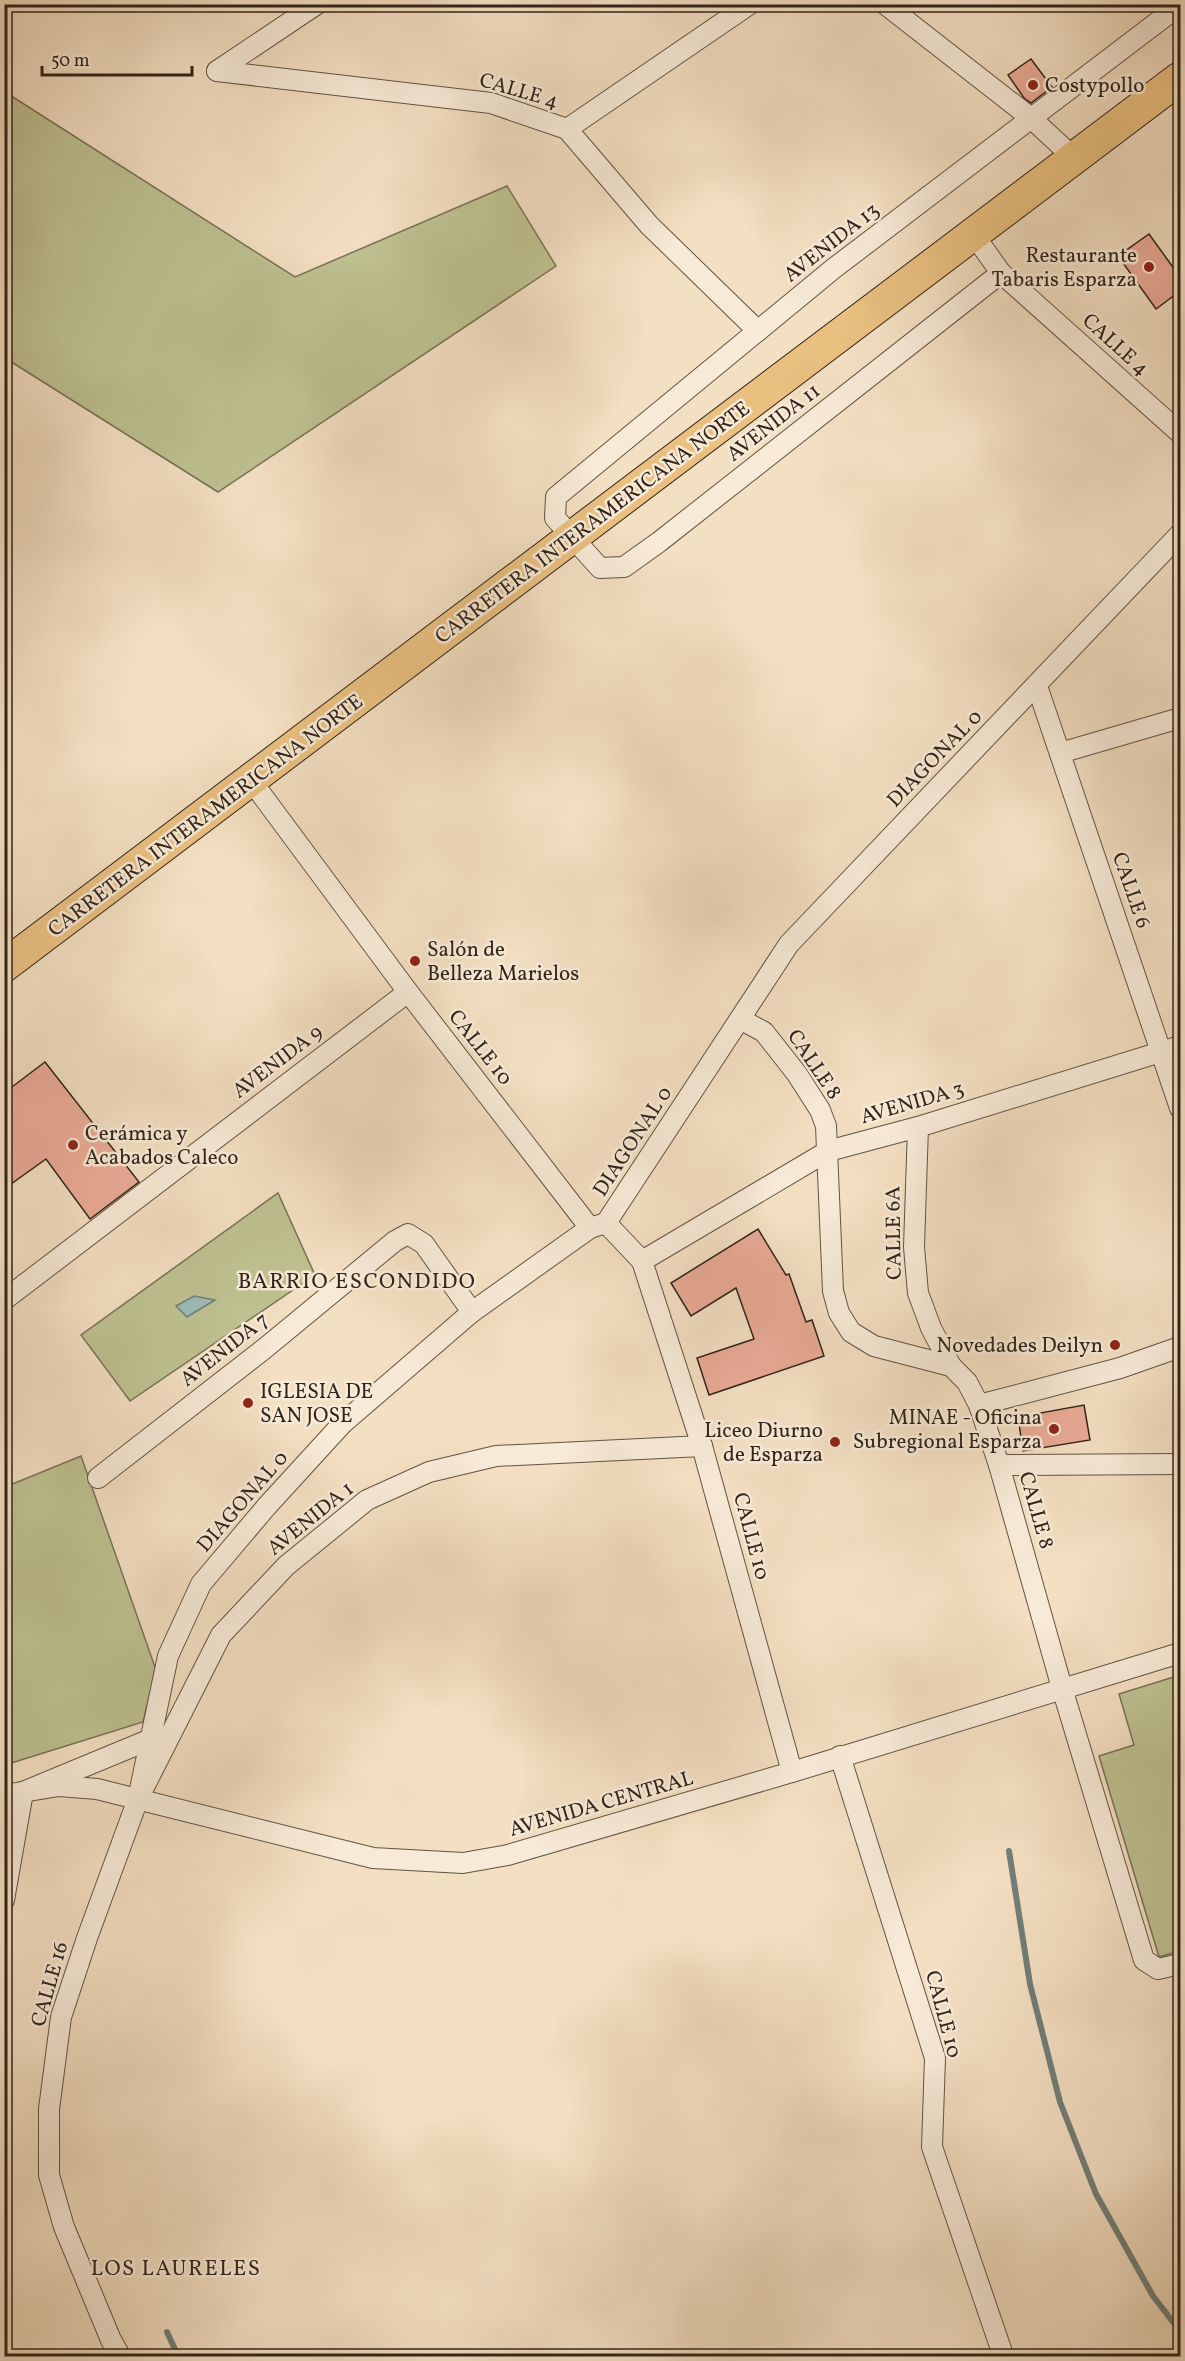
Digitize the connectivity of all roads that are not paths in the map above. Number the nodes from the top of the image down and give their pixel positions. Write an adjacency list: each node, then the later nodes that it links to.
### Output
1 (317, 4): 9 (street, CALLE 4)
2 (750, 4): 9 (street)
3 (885, 4): 8 (street)
4 (1180, 5): 8 (street, AVENIDA 13)
5 (1180, 78): 7 (highway, CARRETERA INTERAMERICANA NORTE)
6 (1180, 97): 7 (highway)
7 (1145, 105): 10 (highway, CARRETERA INTERAMERICANA NORTE)
8 (1031, 118): 10 (street); 13 (street, AVENIDA 13)
9 (567, 129): 13 (street, CALLE 4)
10 (1074, 158): 11 (highway, CARRETERA INTERAMERICANA NORTE)
11 (974, 235): 12 (street, CALLE 4); 16 (highway, CARRETERA INTERAMERICANA NORTE)
12 (1001, 273): 14 (street, CALLE 4); 16 (street, AVENIDA 11)
13 (758, 331): 16 (street, AVENIDA 13)
14 (1180, 433)
15 (1180, 534): 17 (street, DIAGONAL 0)
16 (572, 539): 20 (highway, CARRETERA INTERAMERICANA NORTE)
17 (1037, 686): 19 (street, CALLE 6); 23 (street, DIAGONAL 0)
18 (1180, 718): 19 (street)
19 (1060, 753): 25 (street, CALLE 6)
20 (250, 779): 21 (highway, CARRETERA INTERAMERICANA NORTE); 22 (street, CALLE 10)
21 (4, 966)
22 (408, 992): 29 (street, CALLE 10); 31 (street, AVENIDA 9)
23 (740, 1019): 28 (street, CALLE 8); 29 (street, DIAGONAL 0)
24 (1180, 1046): 25 (street, AVENIDA 3)
25 (1162, 1052): 26 (street, CALLE 6); 27 (street, AVENIDA 3)
26 (1180, 1108)
27 (918, 1127): 28 (street, AVENIDA 3); 34 (street, CALLE 6A)
28 (828, 1151): 30 (street, AVENIDA 3); 34 (street, CALLE 8)
29 (598, 1225): 30 (street, CALLE 10); 32 (street, DIAGONAL 0)
30 (642, 1262): 36 (street, CALLE 10)
31 (4, 1300)
32 (472, 1312): 39 (street, AVENIDA 7); 42 (street, DIAGONAL 0)
33 (1180, 1347): 35 (street)
34 (951, 1366): 35 (street, CALLE 8)
35 (979, 1405): 38 (street, CALLE 8)
36 (702, 1446): 44 (street, CALLE 10); 46 (street, AVENIDA 1)
37 (1180, 1464): 38 (street)
38 (999, 1465): 41 (street, CALLE 8)
39 (98, 1478)
40 (1180, 1653): 41 (street, AVENIDA CENTRAL)
41 (1062, 1688): 43 (street, AVENIDA CENTRAL); 48 (street, CALLE 8)
42 (151, 1739): 45 (street); 46 (street, DIAGONAL 0)
43 (840, 1756): 44 (street, AVENIDA CENTRAL); 49 (street, CALLE 10)
44 (792, 1772): 46 (street, AVENIDA CENTRAL)
45 (14, 1794): 46 (street, AVENIDA CENTRAL); 47 (street)
46 (138, 1798): 50 (street, CALLE 16)
47 (4, 1900)
48 (1180, 1964)
49 (1003, 2355)
50 (120, 2356)

